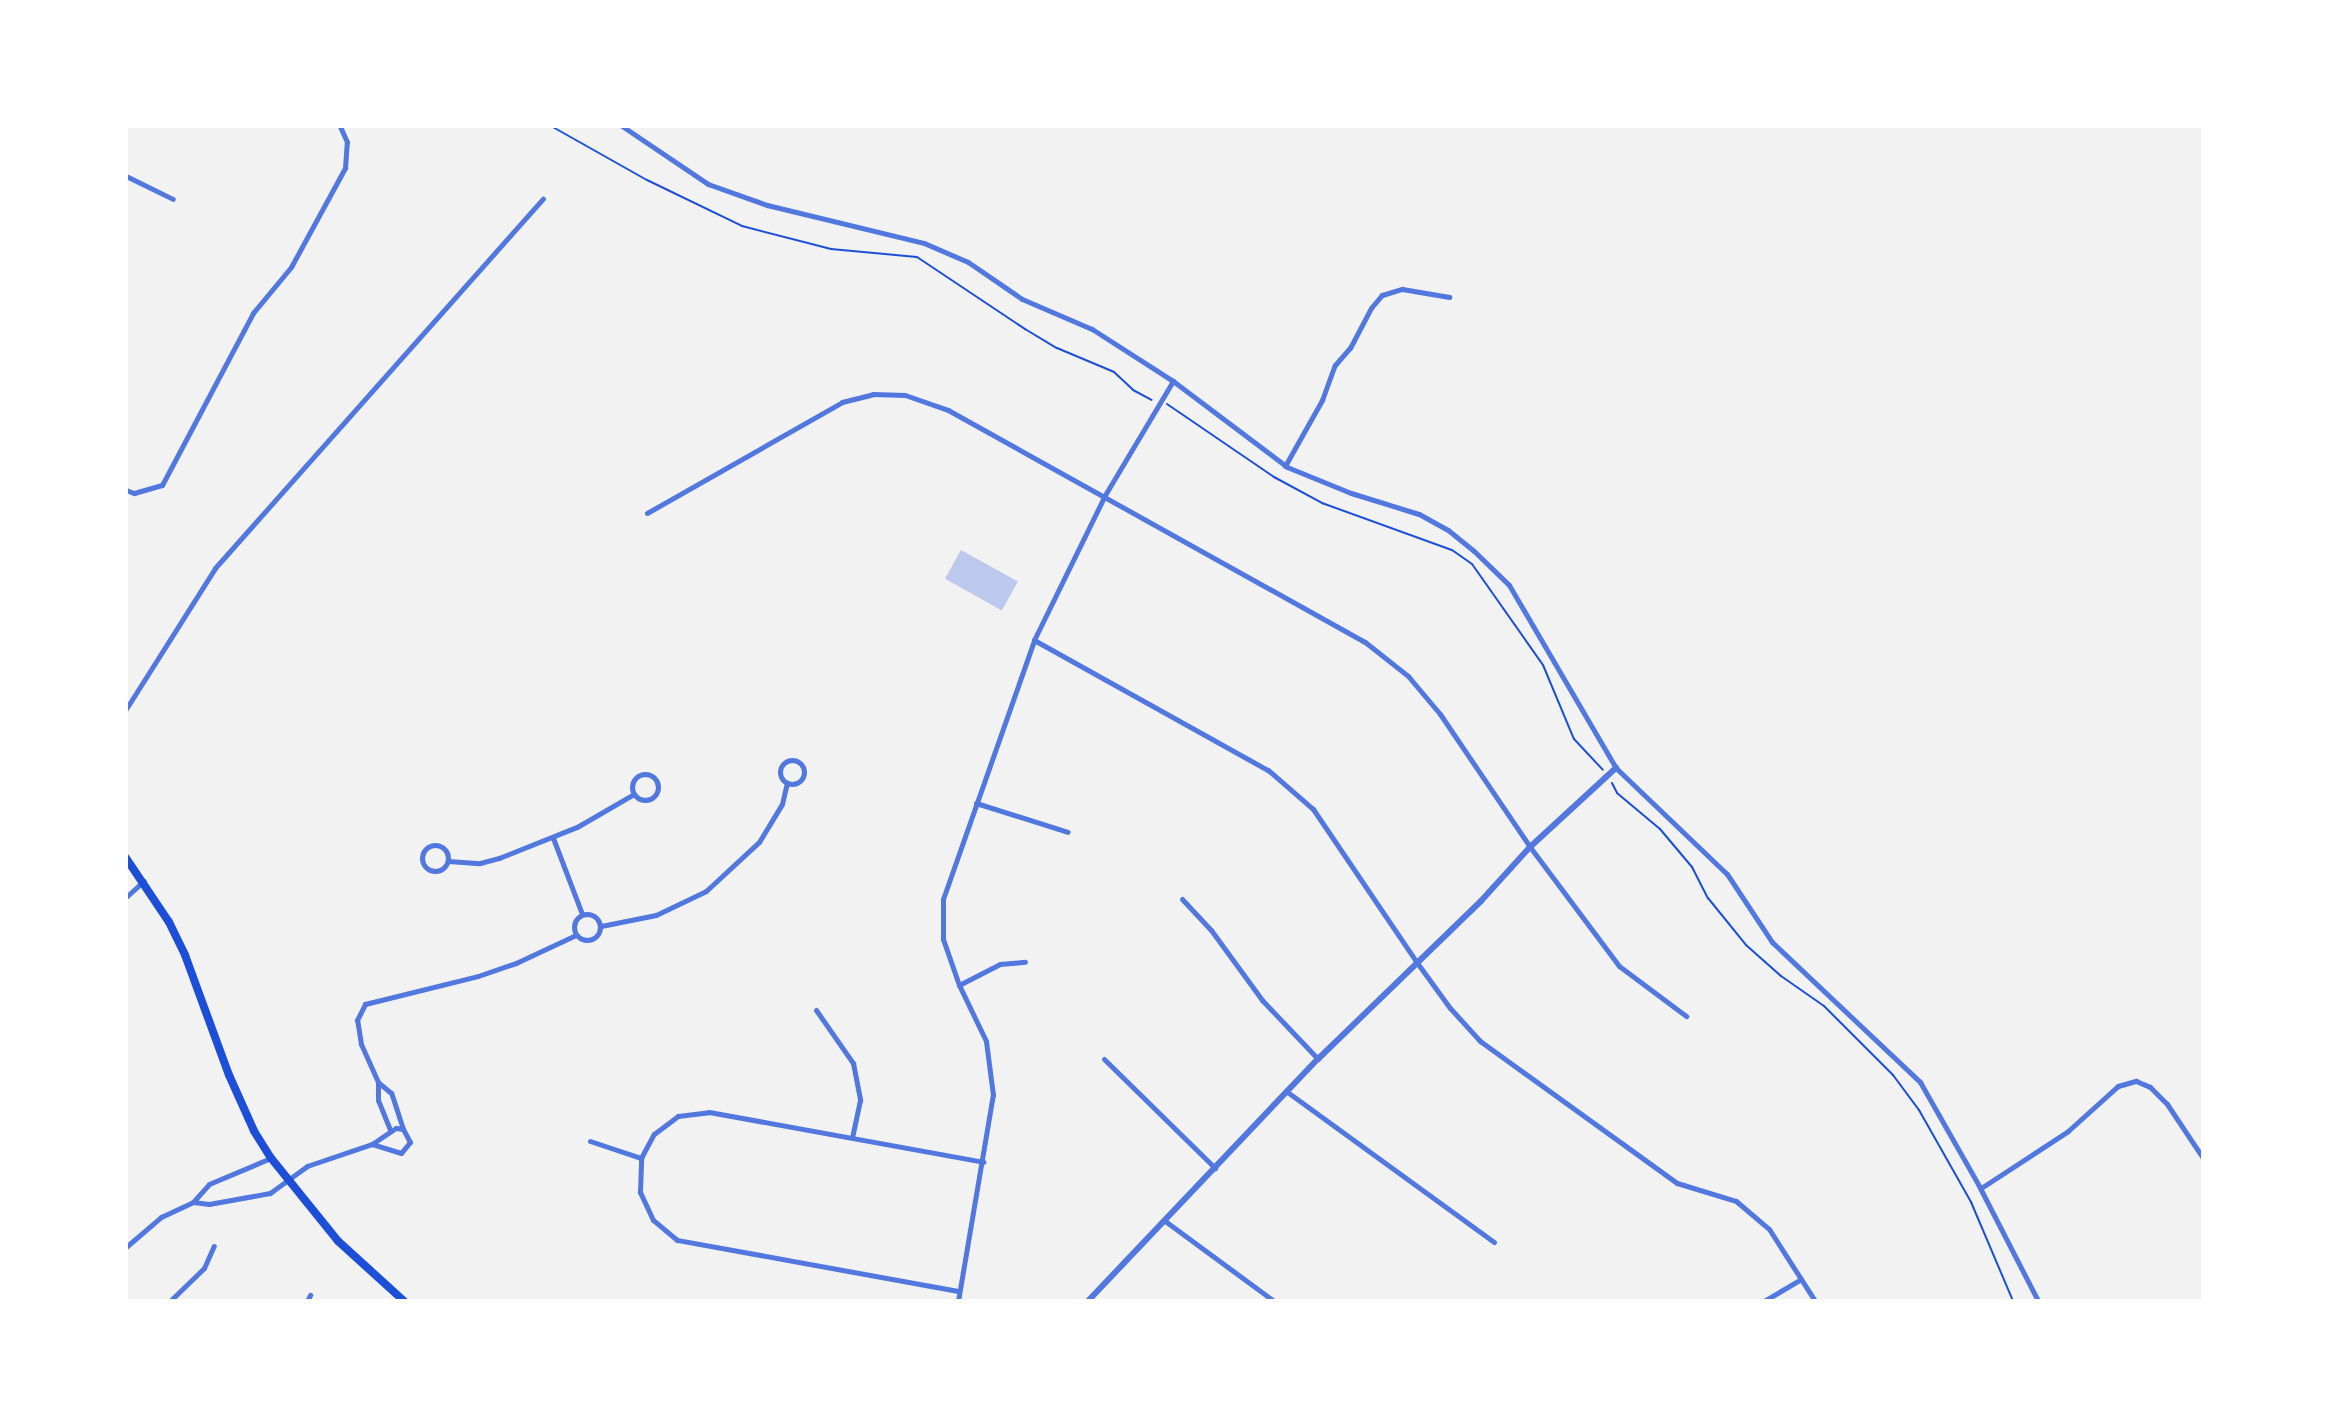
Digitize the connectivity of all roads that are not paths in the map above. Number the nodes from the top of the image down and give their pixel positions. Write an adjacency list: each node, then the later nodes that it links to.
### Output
1 (340, 126): 9 (street)
2 (622, 126): 7 (street)
3 (126, 176): 4 (street)
4 (173, 199)
5 (543, 199): 13 (street)
6 (1449, 298): 8 (street)
7 (1173, 381): 8 (street); 10 (street)
8 (1285, 466): 14 (street)
9 (126, 490)
10 (1105, 495): 11 (street); 12 (street); 20 (street)
11 (648, 513)
12 (1034, 640): 17 (street); 30 (street)
13 (126, 709)
14 (1616, 768): 20 (street); 49 (street)
15 (787, 783): 15 (street); 27 (street)
16 (634, 794): 16 (street); 19 (street)
17 (976, 803): 18 (street); 31 (street)
18 (1068, 832)
19 (553, 838): 22 (street); 26 (street)
20 (1530, 847): 30 (street); 33 (street)
21 (126, 858): 23 (main road)
22 (449, 861): 22 (street)
23 (144, 881): 24 (street); 44 (main road)
24 (126, 897)
25 (1182, 899): 35 (street)
26 (582, 914): 27 (street); 28 (street)
27 (601, 926): 28 (street)
28 (576, 934): 36 (street)
29 (1025, 962): 31 (street)
30 (1418, 964): 35 (street); 55 (street)
31 (959, 985): 46 (street)
32 (816, 1010): 40 (street)
33 (1686, 1016)
34 (1104, 1059): 47 (street)
35 (1318, 1059): 37 (street)
36 (378, 1082): 38 (street); 39 (street)
37 (1286, 1091): 47 (street); 52 (street)
38 (403, 1129): 39 (street); 42 (street)
39 (390, 1130): 42 (street)
40 (852, 1138): 45 (street); 46 (street)
41 (590, 1141): 45 (street)
42 (372, 1144): 48 (street)
43 (2203, 1157): 49 (street)
44 (271, 1158): 48 (main road); 50 (street)
45 (642, 1158): 56 (street)
46 (983, 1162): 56 (street)
47 (1215, 1168): 51 (street)
48 (288, 1180): 50 (street); 58 (main road)
49 (1981, 1188): 64 (street)
50 (193, 1202): 54 (street)
51 (1165, 1221): 60 (street); 61 (street)
52 (1494, 1242)
53 (214, 1246): 57 (street)
54 (126, 1247)
55 (1801, 1279): 62 (street); 63 (street)
56 (958, 1291): 59 (street)
57 (170, 1301)
58 (404, 1301)
59 (958, 1301)
60 (1088, 1301)
61 (1274, 1301)
62 (1764, 1301)
63 (1815, 1301)
64 (2038, 1301)

